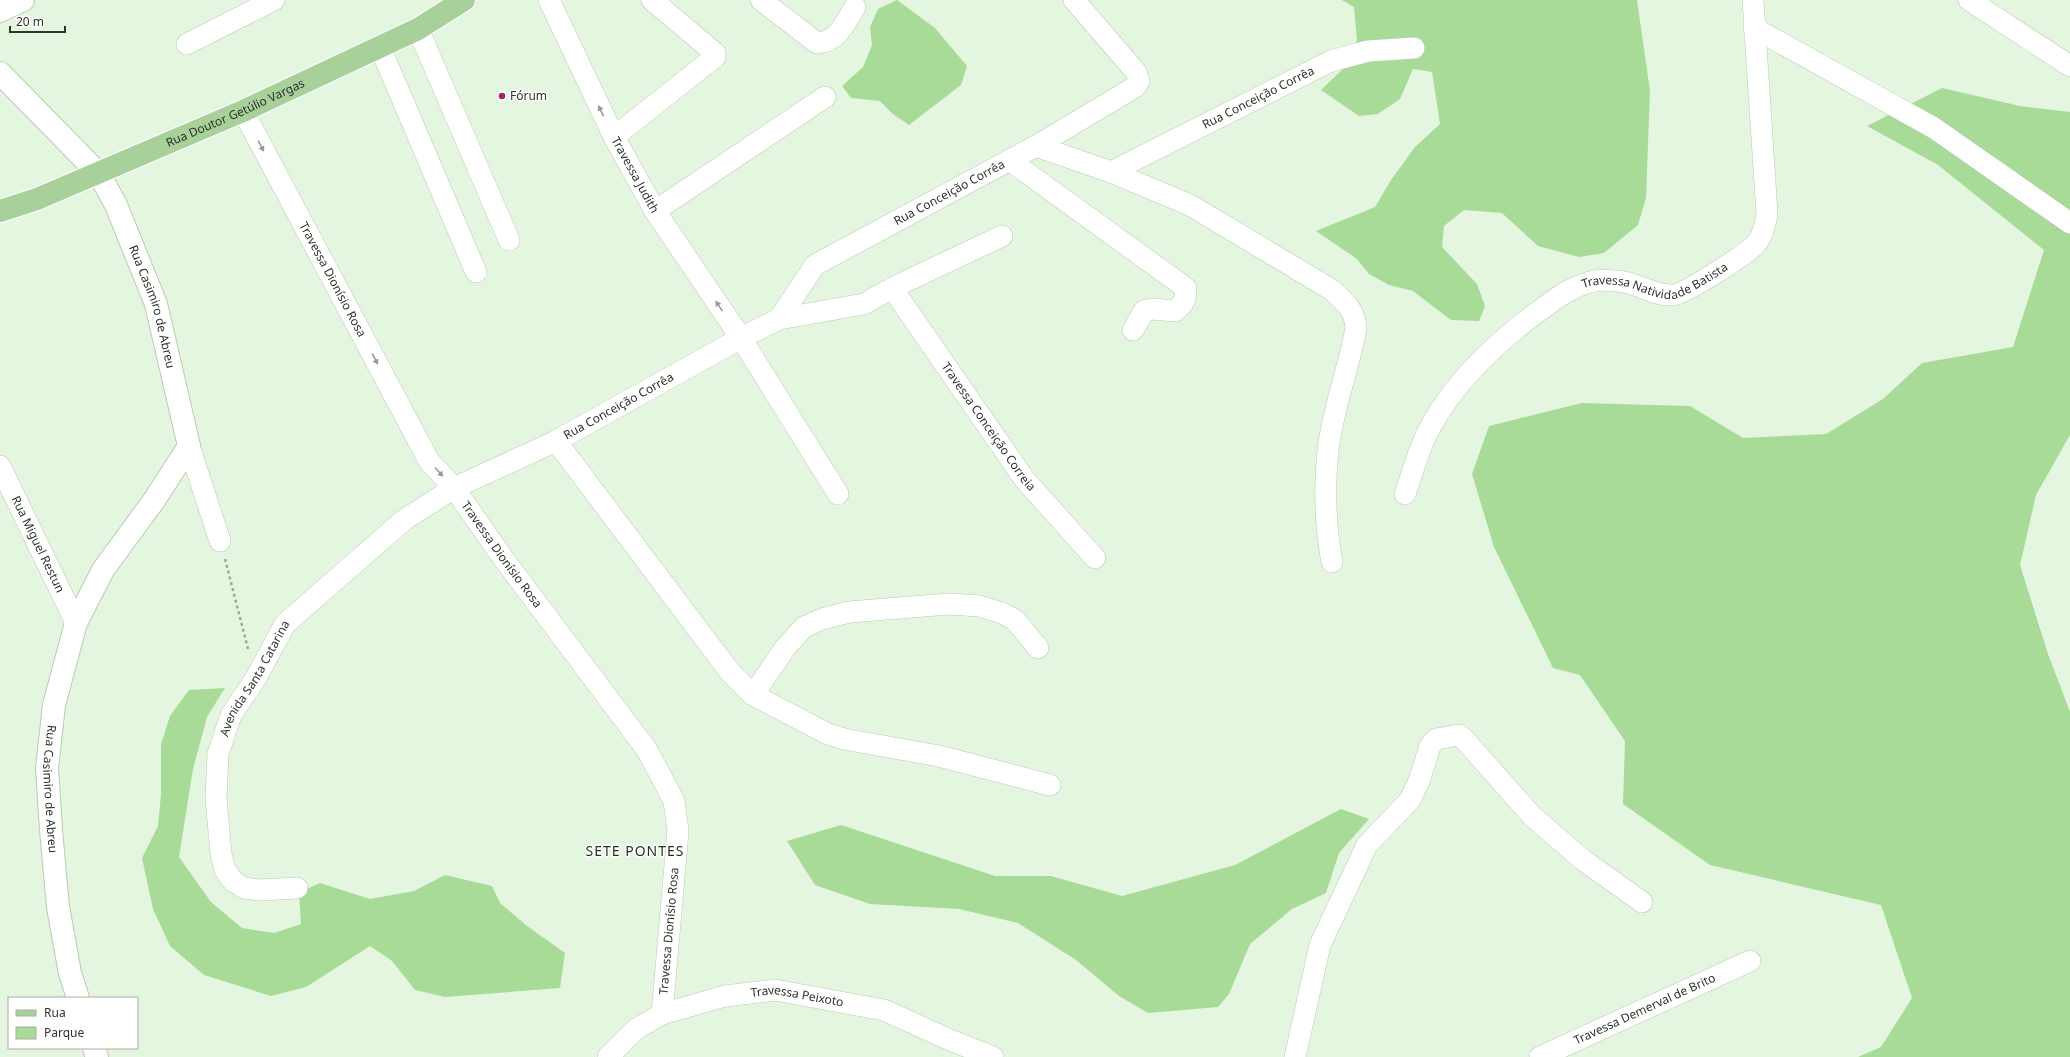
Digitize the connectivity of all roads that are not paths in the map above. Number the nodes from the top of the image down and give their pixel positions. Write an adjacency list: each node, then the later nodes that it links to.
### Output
1 (23, 0): 11 (street)
2 (274, 0): 14 (street)
3 (464, 0): 13 (main road, Rua Doutor Getúlio Vargas)
4 (549, 0): 21 (street, Travessa Judith, one-way to 4)
5 (652, 0): 21 (street)
6 (761, 0): 10 (street)
7 (1074, 0): 22 (street, Rua Conceição Corrêa)
8 (1752, 0): 12 (street, Travessa Natividade Batista)
9 (1969, 0): 17 (street)
10 (855, 7)
11 (0, 11)
12 (1754, 28): 28 (street); 41 (street, Travessa Natividade Batista)
13 (418, 29): 15 (main road, Rua Doutor Getúlio Vargas); 30 (street)
14 (187, 44)
15 (380, 47): 20 (main road, Rua Doutor Getúlio Vargas); 31 (street)
16 (1414, 48): 24 (street, Rua Conceição Corrêa)
17 (2070, 66)
18 (0, 72): 25 (street, Rua Casimiro de Abreu)
19 (825, 97): 27 (street)
20 (243, 111): 25 (main road, Rua Doutor Getúlio Vargas); 39 (street, Travessa Dionísio Rosa, one-way to 39)
21 (614, 137): 27 (street, Travessa Judith)
22 (1036, 146): 23 (street, Rua Conceição Corrêa); 24 (street)
23 (1009, 160): 33 (street, Rua Conceição Corrêa); 34 (street)
24 (1111, 172): 44 (street)
25 (99, 174): 26 (main road, Rua Doutor Getúlio Vargas); 37 (street, Rua Casimiro de Abreu)
26 (0, 211)
27 (655, 211): 35 (street, Travessa Judith, one-way to 27)
28 (2070, 223)
29 (1002, 236): 32 (street, Rua Conceição Corrêa)
30 (509, 240)
31 (476, 272)
32 (892, 288): 33 (street, Rua Conceição Corrêa); 43 (street, Travessa Conceição Correia)
33 (779, 319): 35 (street, Rua Conceição Corrêa)
34 (1133, 330)
35 (741, 338): 36 (street, Rua Conceição Corrêa); 40 (street, Travessa Judith)
36 (556, 441): 39 (street, Rua Conceição Corrêa); 47 (street)
37 (188, 446): 42 (street, Rua Casimiro de Abreu); 45 (street, Rua Casimiro de Abreu)
38 (0, 466): 45 (street, Rua Miguel Restun)
39 (454, 488): 49 (street, Avenida Santa Catarina); 53 (street, Travessa Dionísio Rosa)
40 (838, 494)
41 (1405, 494)
42 (220, 541)
43 (1095, 558)
44 (1332, 562)
45 (76, 623): 52 (street, Rua Casimiro de Abreu)
46 (1038, 648): 47 (street)
47 (753, 695): 48 (street)
48 (1050, 785)
49 (296, 888)
50 (1642, 902): 56 (street)
51 (1750, 961): 57 (street, Travessa Demerval de Brito)
52 (78, 997)
53 (662, 1014): 54 (street, Travessa Peixoto); 55 (street, Travessa Peixoto)
54 (608, 1057)
55 (993, 1057)
56 (1295, 1057)
57 (1540, 1057)

